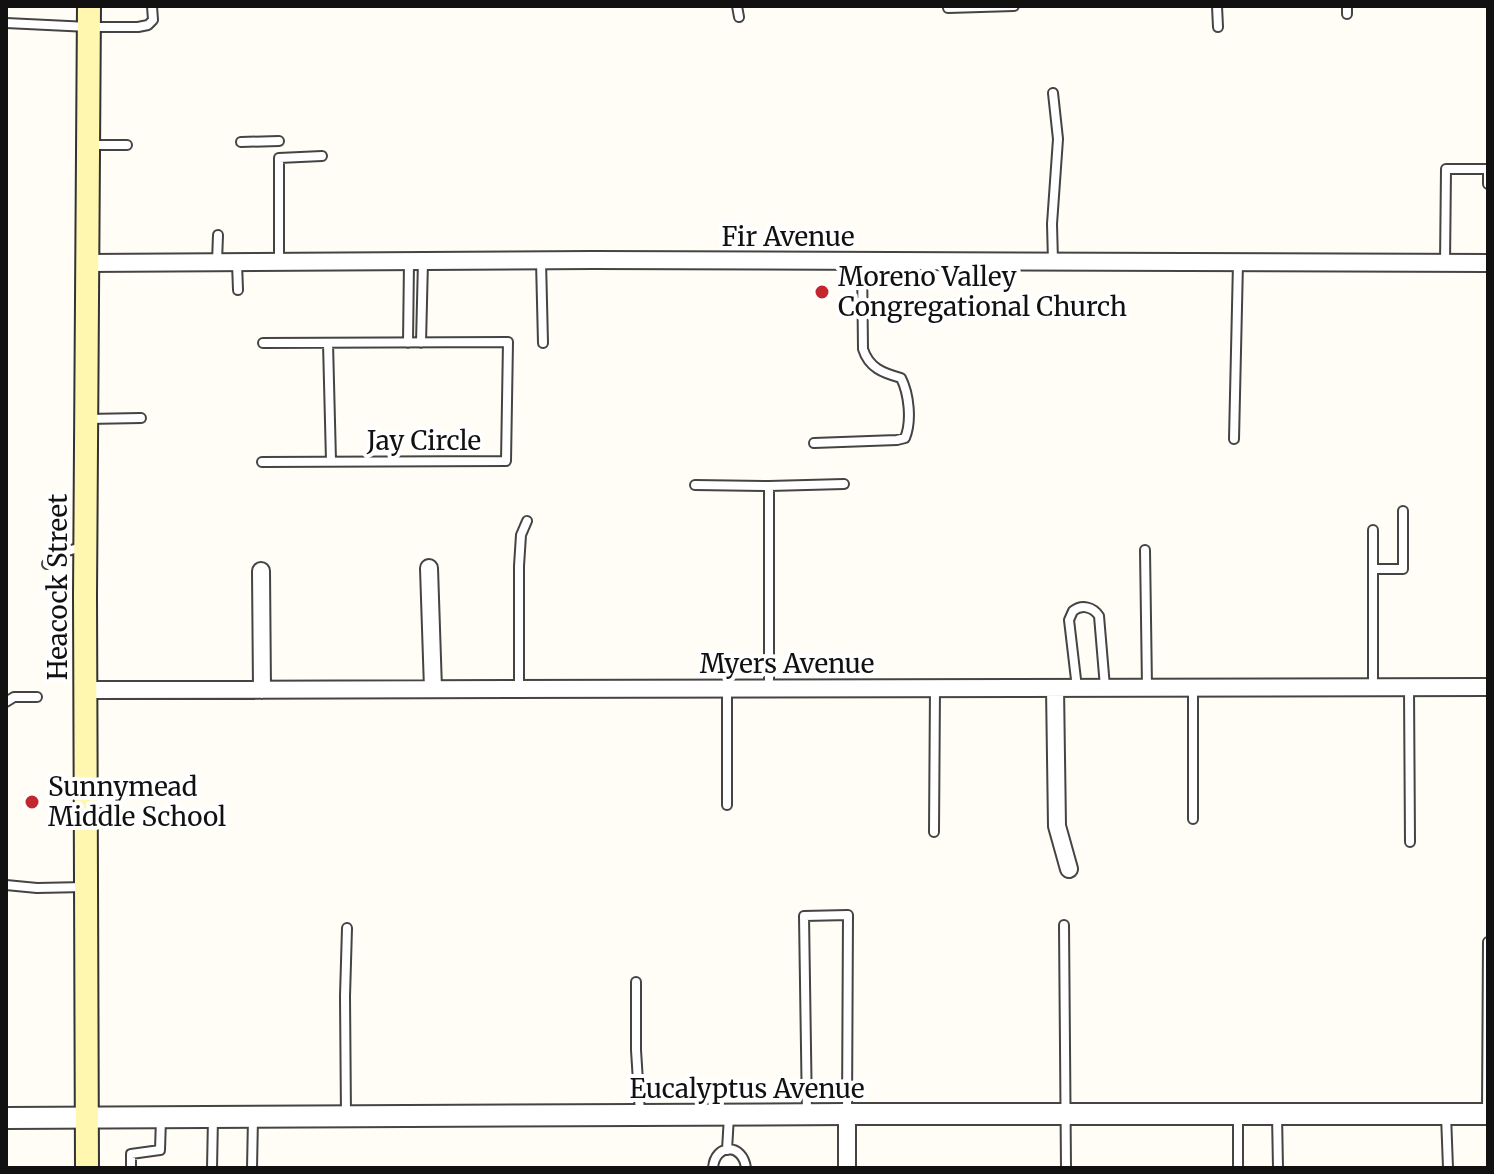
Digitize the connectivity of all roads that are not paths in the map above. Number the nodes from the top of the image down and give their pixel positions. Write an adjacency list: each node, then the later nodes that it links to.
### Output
1 (152, 6): 6 (lane)
2 (737, 6): 7 (lane)
3 (948, 6): 4 (lane)
4 (1014, 6)
5 (1217, 6): 9 (lane)
6 (89, 17): 8 (lane); 13 (main road, Heacock Street)
7 (739, 17)
8 (6, 23)
9 (1218, 27)
10 (1053, 93): 21 (lane)
11 (279, 141): 12 (lane)
12 (241, 142)
13 (88, 145): 14 (lane); 22 (main road, Heacock Street)
14 (127, 145)
15 (322, 156): 25 (lane)
16 (1488, 184): 28 (lane)
17 (218, 235): 23 (lane)
18 (416, 261): 19 (street, Fir Avenue); 25 (street, Fir Avenue); 32 (lane); 33 (lane)
19 (541, 261): 20 (street, Fir Avenue); 34 (lane)
20 (862, 261): 21 (street, Fir Avenue); 38 (lane)
21 (1053, 262): 26 (street, Fir Avenue)
22 (87, 263): 23 (street, Fir Avenue); 36 (main road, Heacock Street)
23 (217, 263): 24 (street, Fir Avenue)
24 (237, 263): 25 (street, Fir Avenue); 29 (lane)
25 (279, 263)
26 (1238, 263): 28 (street, Fir Avenue); 37 (lane)
27 (1488, 263): 28 (street, Fir Avenue)
28 (1445, 264)
29 (238, 290)
30 (263, 343): 31 (lane, Jay Circle)
31 (328, 343): 32 (lane, Jay Circle); 39 (lane, Jay Circle)
32 (408, 343): 33 (lane, Jay Circle)
33 (421, 343): 39 (lane, Jay Circle)
34 (543, 343)
35 (141, 418): 36 (lane)
36 (86, 419): 47 (main road, Heacock Street)
37 (1234, 439)
38 (814, 443)
39 (331, 461): 40 (lane, Jay Circle)
40 (262, 462)
41 (844, 484): 43 (lane)
42 (695, 485): 43 (lane)
43 (769, 486): 60 (lane)
44 (1403, 511): 51 (lane)
45 (527, 521): 65 (lane)
46 (1373, 530): 51 (lane)
47 (86, 545): 49 (lane); 66 (main road, Heacock Street)
48 (1145, 550): 54 (lane)
49 (47, 564)
50 (429, 568): 64 (street)
51 (1373, 569): 56 (lane)
52 (261, 571): 67 (street)
53 (1105, 687): 54 (street, Myers Avenue); 63 (street, Myers Avenue); 63 (lane)
54 (1147, 687): 55 (street, Myers Avenue)
55 (1193, 687): 56 (street, Myers Avenue); 73 (lane)
56 (1373, 687): 57 (street, Myers Avenue)
57 (1409, 687): 58 (street, Myers Avenue); 75 (lane)
58 (1488, 687)
59 (727, 688): 60 (street, Myers Avenue); 65 (street, Myers Avenue); 72 (lane)
60 (769, 688): 61 (street, Myers Avenue)
61 (935, 688): 62 (street, Myers Avenue); 74 (lane)
62 (1055, 688): 63 (street, Myers Avenue); 76 (street)
63 (1077, 688)
64 (433, 689): 65 (street, Myers Avenue); 67 (street, Myers Avenue)
65 (519, 689)
66 (85, 690): 67 (street, Myers Avenue); 70 (main road, Heacock Street)
67 (262, 690)
68 (37, 697): 69 (lane)
69 (6, 702)
70 (86, 803): 71 (lane); 78 (main road, Heacock Street)
71 (115, 803)
72 (727, 805)
73 (1193, 819)
74 (934, 832)
75 (1410, 842)
76 (1069, 869)
77 (6, 885): 78 (lane)
78 (86, 887): 97 (main road, Heacock Street)
79 (1064, 925): 84 (lane)
80 (347, 928): 92 (lane)
81 (1488, 942): 88 (lane)
82 (636, 982): 89 (lane)
83 (847, 1114): 84 (street, Eucalyptus Avenue); 91 (street, Eucalyptus Avenue); 91 (lane); 105 (street)
84 (1066, 1114): 85 (street, Eucalyptus Avenue); 106 (lane)
85 (1238, 1114): 86 (street, Eucalyptus Avenue); 107 (lane)
86 (1277, 1114): 87 (street, Eucalyptus Avenue); 108 (lane)
87 (1446, 1114): 88 (street, Eucalyptus Avenue); 109 (lane)
88 (1488, 1114)
89 (640, 1115): 90 (street, Eucalyptus Avenue); 92 (street, Eucalyptus Avenue)
90 (729, 1115): 91 (street, Eucalyptus Avenue); 98 (lane)
91 (807, 1115)
92 (346, 1116): 95 (street, Eucalyptus Avenue)
93 (161, 1117): 94 (street, Eucalyptus Avenue); 97 (street, Eucalyptus Avenue); 100 (lane)
94 (213, 1117): 95 (street, Eucalyptus Avenue); 101 (lane)
95 (254, 1117): 102 (lane)
96 (6, 1118): 97 (street, Eucalyptus Avenue)
97 (87, 1118): 99 (main road, Heacock Street)
98 (727, 1150): 103 (lane); 104 (lane)
99 (87, 1168)
100 (131, 1168)
101 (212, 1168)
102 (252, 1168)
103 (713, 1168)
104 (746, 1168)
105 (847, 1168)
106 (1066, 1168)
107 (1238, 1168)
108 (1278, 1168)
109 (1448, 1168)

